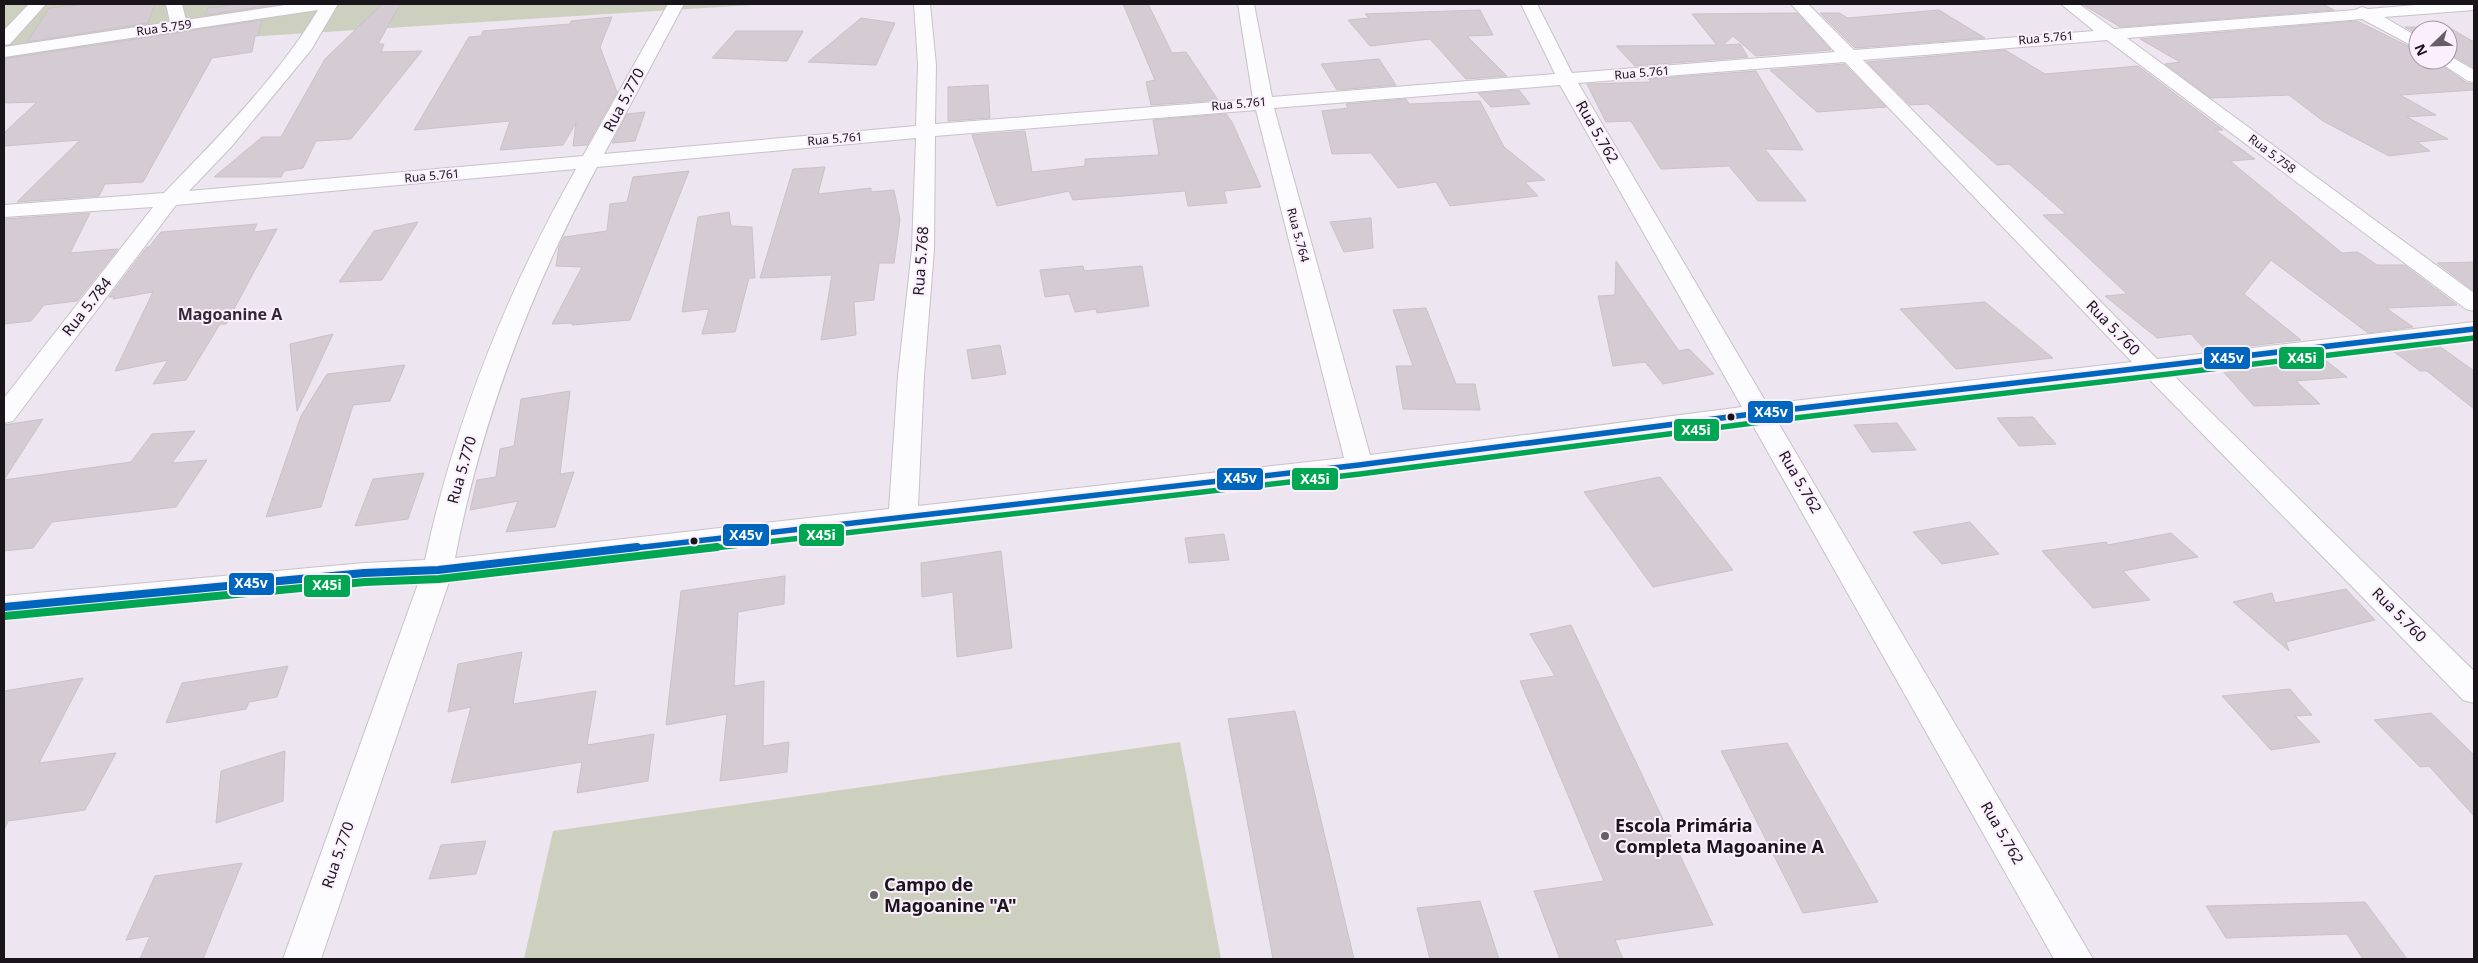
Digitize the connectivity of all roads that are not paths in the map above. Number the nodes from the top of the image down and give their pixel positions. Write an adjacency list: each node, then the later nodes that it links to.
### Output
1 (38, 4): 17 (street)
2 (174, 4): 14 (street)
3 (324, 4): 14 (street, Rua 5.759)
4 (330, 4): 26 (street, Rua 5.784)
5 (676, 4): 25 (street, Rua 5.770)
6 (922, 4): 24 (street, Rua 5.768)
7 (1246, 4): 23 (street, Rua 5.764)
8 (1529, 4): 22 (street, Rua 5.762)
9 (1799, 4): 19 (street, Rua 5.760)
10 (2069, 4): 15 (street, Rua 5.758)
11 (2348, 4): 13 (street)
12 (2474, 5): 13 (street, Rua 5.761)
13 (2365, 14): 15 (street, Rua 5.761); 16 (street)
14 (179, 26): 18 (street, Rua 5.759)
15 (2110, 33): 19 (street, Rua 5.761); 28 (street, Rua 5.758)
16 (2408, 38)
17 (4, 40)
18 (4, 52)
19 (1847, 54): 22 (street, Rua 5.761); 30 (street, Rua 5.760)
20 (2458, 68): 21 (street)
21 (2474, 77)
22 (1566, 79): 23 (street, Rua 5.761); 32 (street, Rua 5.762)
23 (1263, 102): 24 (street, Rua 5.761); 33 (street, Rua 5.764)
24 (925, 131): 25 (street, Rua 5.761); 34 (street, Rua 5.768)
25 (592, 161): 26 (street, Rua 5.761); 35 (street, Rua 5.770)
26 (170, 200): 27 (street, Rua 5.761); 31 (street, Rua 5.784)
27 (4, 211)
28 (2474, 304)
29 (2474, 329): 30 (street)
30 (2150, 366): 32 (street); 37 (street, Rua 5.760)
31 (4, 414)
32 (1750, 414): 33 (street); 39 (street, Rua 5.762)
33 (1359, 465): 34 (street)
34 (903, 518): 35 (street)
35 (438, 570): 36 (street); 38 (street, Rua 5.770)
36 (4, 607)
37 (2474, 691)
38 (302, 959)
39 (2074, 959)

